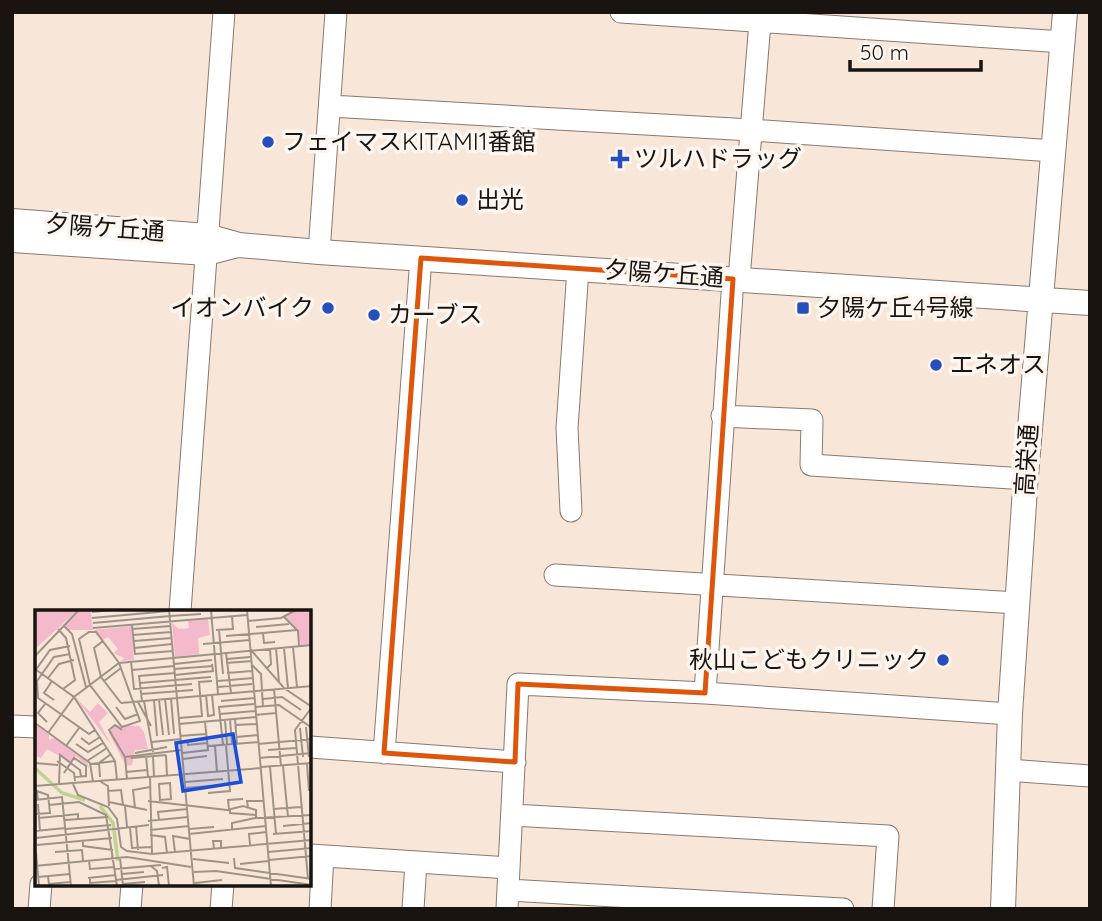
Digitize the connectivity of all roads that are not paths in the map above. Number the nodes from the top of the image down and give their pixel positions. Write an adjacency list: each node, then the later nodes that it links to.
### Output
1 (224, 12): 14 (street)
2 (336, 12): 9 (street)
3 (621, 12): 5 (street)
4 (1065, 12): 8 (street, 高栄通)
5 (635, 13): 7 (street)
6 (857, 20): 7 (street); 8 (street)
7 (760, 22): 10 (street)
8 (1063, 42): 11 (street, 高栄通)
9 (330, 106): 10 (street); 15 (street)
10 (751, 130): 11 (street); 18 (street)
11 (1054, 151): 19 (street, 高栄通)
12 (12, 221): 14 (street, 夕陽ケ丘通)
13 (12, 240): 14 (street, 夕陽ケ丘通)
14 (207, 244): 15 (street, 夕陽ケ丘通); 27 (street)
15 (319, 252): 16 (street, 夕陽ケ丘通)
16 (421, 258): 17 (street, 夕陽ケ丘通); 33 (street)
17 (578, 269): 18 (street, 夕陽ケ丘通); 23 (street)
18 (736, 279): 19 (street, 夕陽ケ丘通); 21 (street)
19 (1040, 299): 20 (street, 夕陽ケ丘通); 22 (street, 高栄通)
20 (1090, 303)
21 (722, 416): 22 (street); 25 (street)
22 (1026, 479): 26 (street, 高栄通)
23 (571, 511)
24 (555, 575): 25 (street)
25 (711, 583): 26 (street); 28 (street)
26 (1017, 603): 29 (street, 高栄通)
27 (180, 610)
28 (705, 693): 29 (street); 34 (street)
29 (1010, 714): 35 (street, 高栄通)
30 (12, 726): 31 (street)
31 (35, 727)
32 (312, 747): 33 (street)
33 (384, 753): 34 (street)
34 (515, 762): 37 (street)
35 (1007, 770): 36 (street); 51 (street, 高栄通)
36 (1090, 776)
37 (512, 816): 43 (street); 50 (street)
38 (316, 855): 39 (street); 47 (street)
39 (416, 862): 43 (street); 48 (street)
40 (41, 886): 44 (street)
41 (132, 886): 45 (street)
42 (223, 886): 46 (street)
43 (508, 889): 49 (street)
44 (39, 909)
45 (130, 909)
46 (221, 909)
47 (320, 909)
48 (412, 909)
49 (843, 909)
50 (883, 909)
51 (1003, 909)

